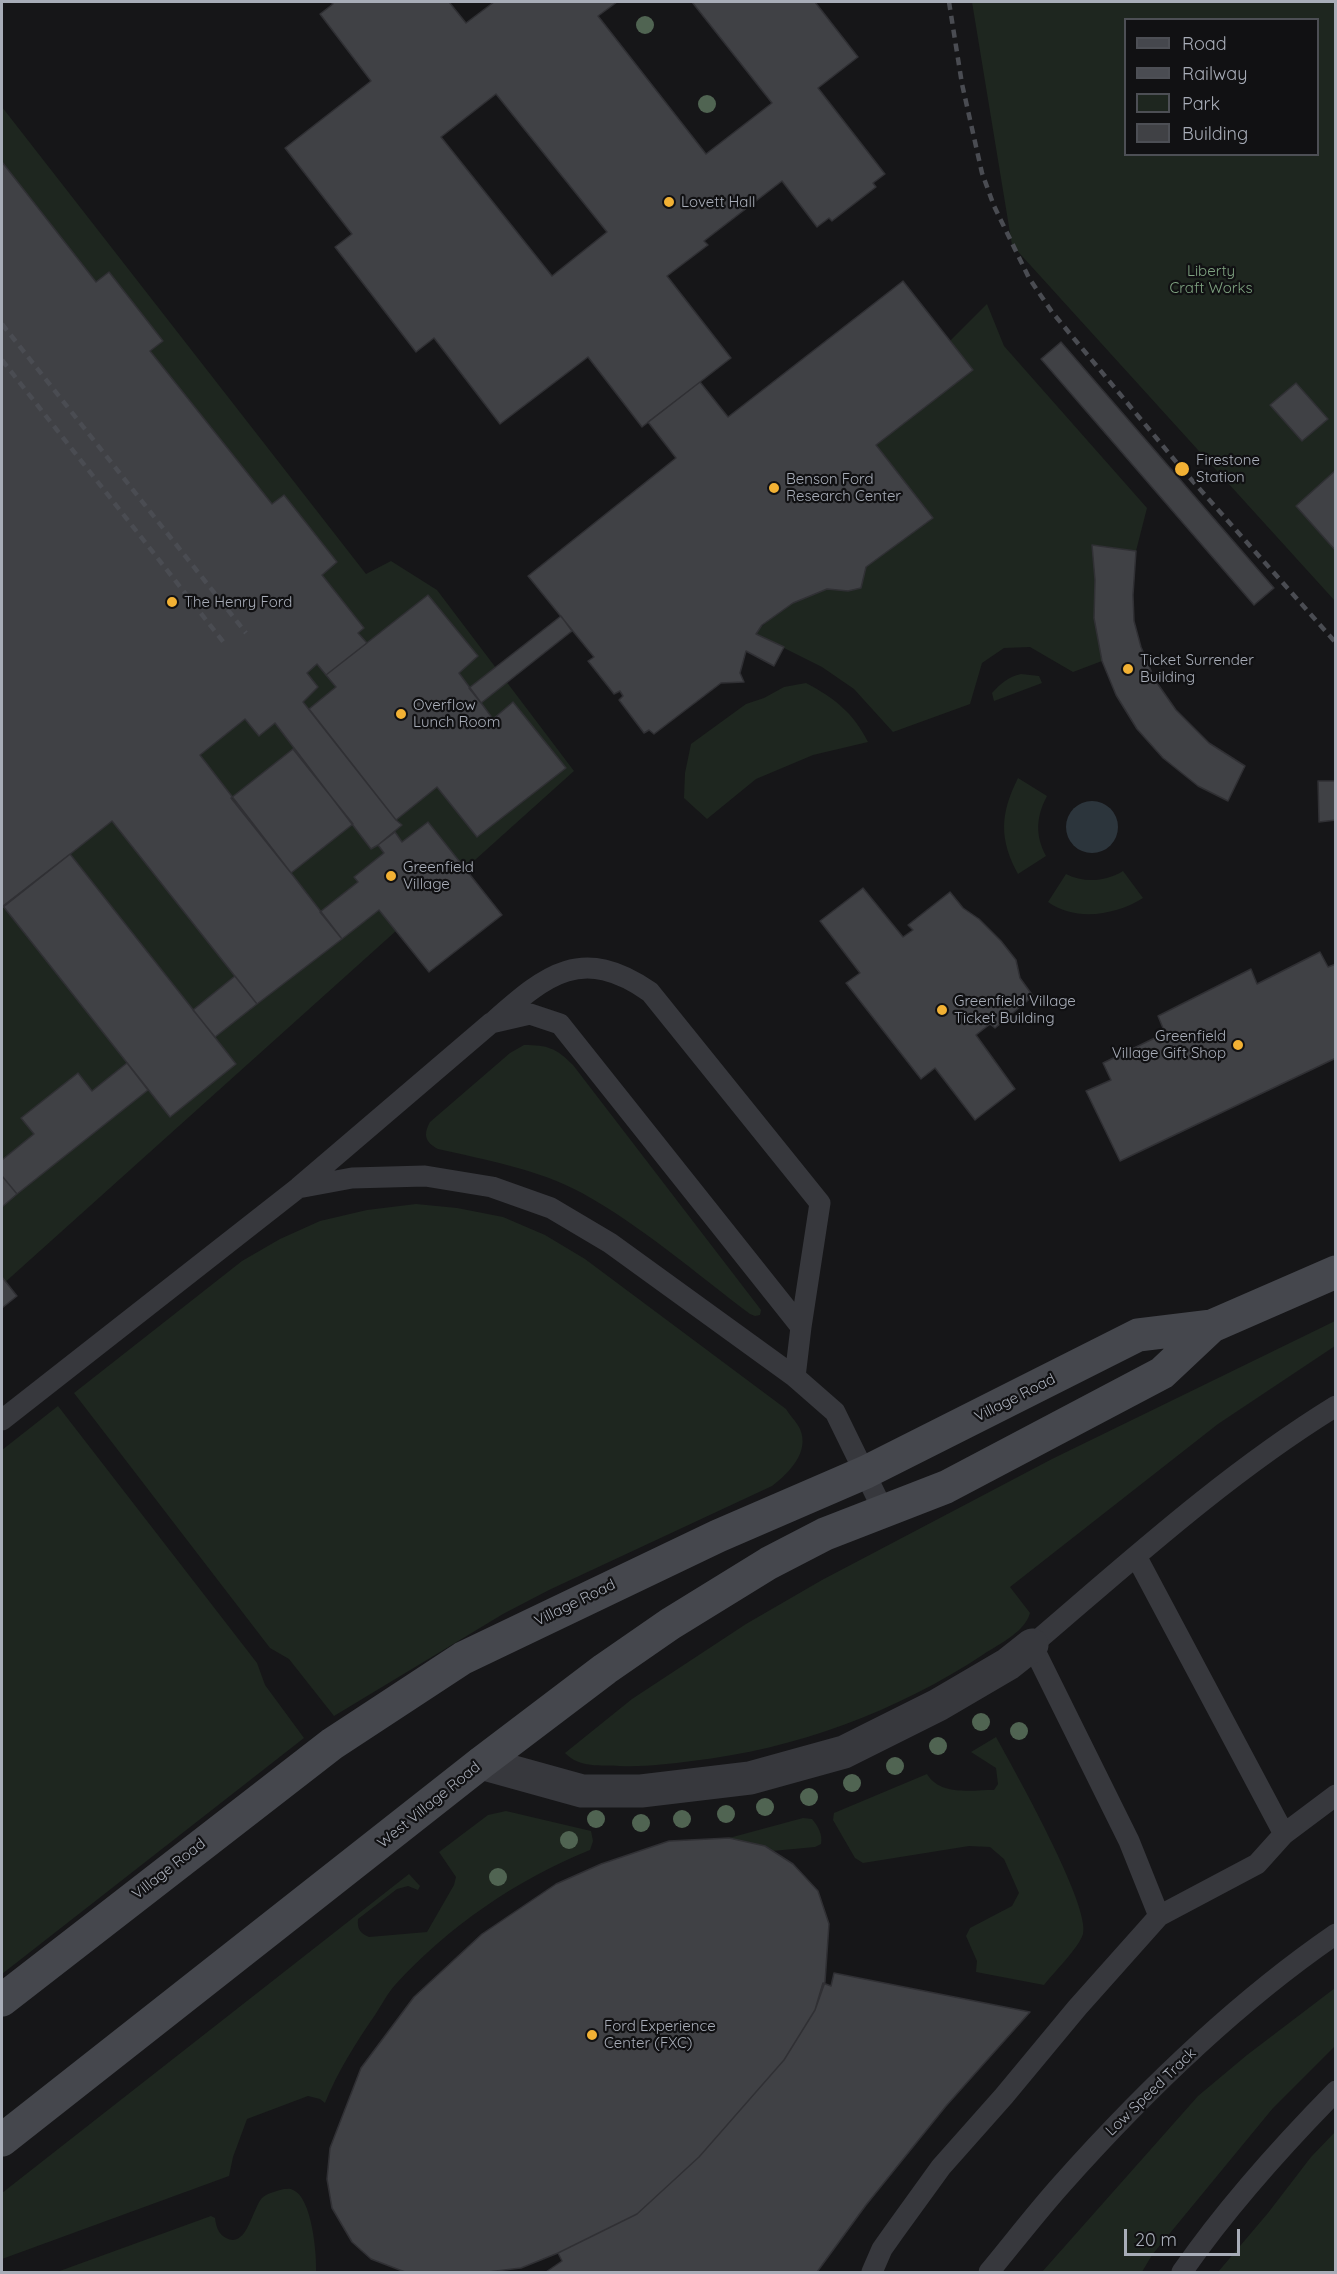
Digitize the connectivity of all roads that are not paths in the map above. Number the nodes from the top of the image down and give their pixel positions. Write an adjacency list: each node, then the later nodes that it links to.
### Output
1 (492, 1023): 2 (lane); 5 (lane); 5 (lane)
2 (298, 1188): 6 (lane); 8 (lane)
3 (1335, 1272): 4 (street, Village Road)
4 (1212, 1326): 9 (street, Village Road); 10 (street, Village Road)
5 (801, 1327): 6 (lane)
6 (795, 1377): 9 (lane)
7 (1335, 1406): 11 (lane)
8 (2, 1420)
9 (866, 1472): 10 (lane); 18 (street, Village Road)
10 (883, 1510): 13 (street, West Village Road)
11 (1136, 1556): 12 (lane); 15 (lane)
12 (1032, 1645): 13 (street); 16 (lane)
13 (480, 1763): 20 (street, West Village Road)
14 (1335, 1795): 15 (lane)
15 (1284, 1834): 16 (lane)
16 (1159, 1916): 21 (lane)
17 (1335, 1934): 22 (lane, Low Speed Track)
18 (2, 2000)
19 (1335, 2091): 23 (lane)
20 (2, 2140)
21 (872, 2272)
22 (989, 2272)
23 (1182, 2272)

